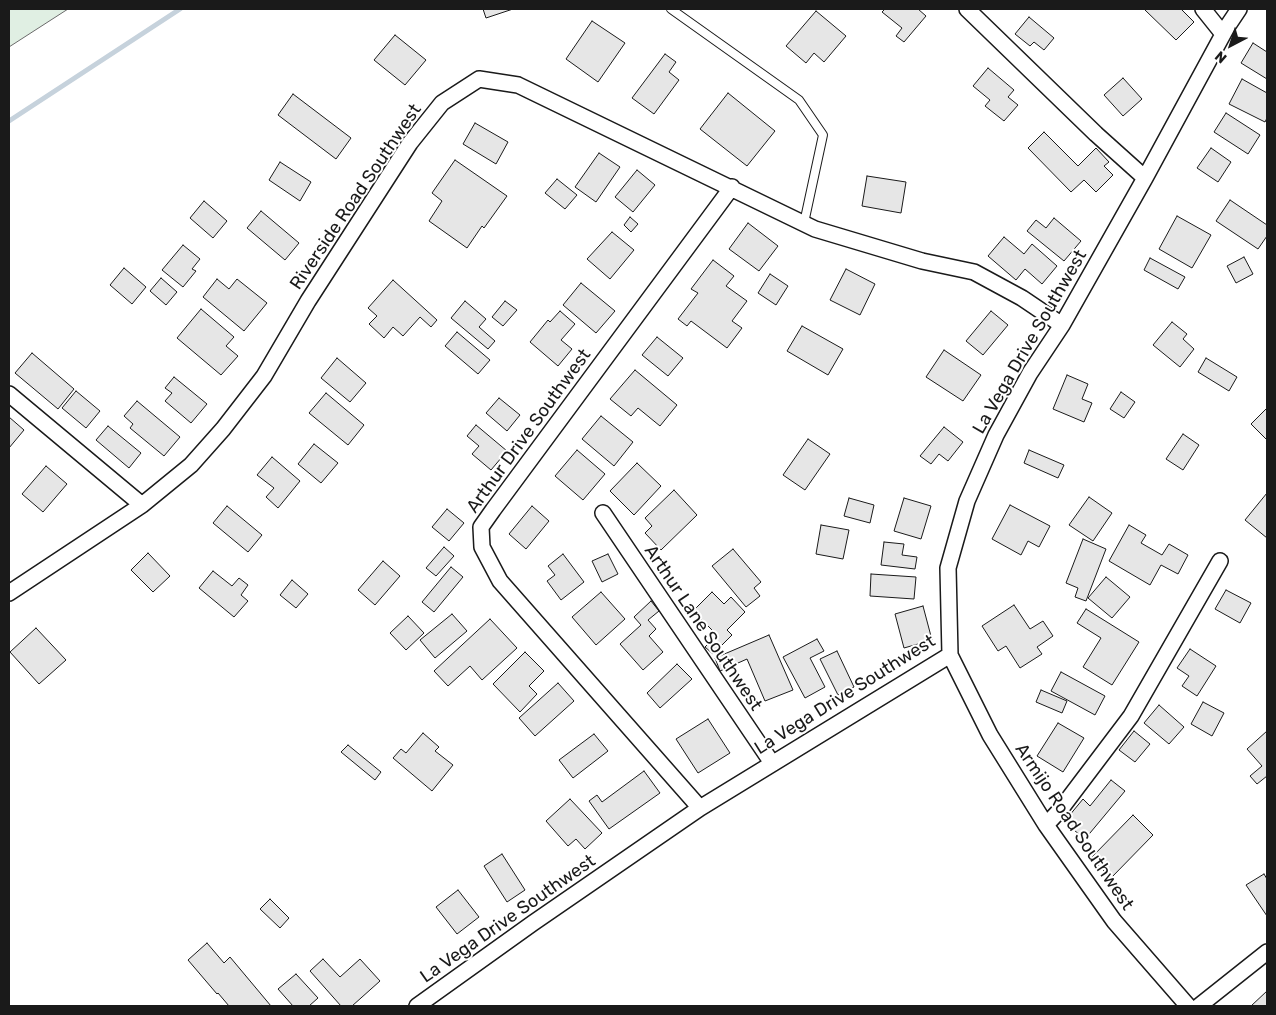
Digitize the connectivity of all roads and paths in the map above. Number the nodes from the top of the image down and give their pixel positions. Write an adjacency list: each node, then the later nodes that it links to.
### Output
1 (671, 9): 8 (lane)
2 (966, 9): 6 (street)
3 (1203, 9): 5 (street)
4 (1239, 9): 5 (street, La Vega Drive Southwest)
5 (1223, 34): 6 (street, La Vega Drive Southwest)
6 (1145, 178): 9 (street, La Vega Drive Southwest)
7 (732, 187): 8 (street, Riverside Road Southwest); 11 (street, Riverside Road Southwest); 17 (street, Arthur Drive Southwest)
8 (804, 223): 9 (street, Riverside Road Southwest)
9 (1062, 325): 15 (street, La Vega Drive Southwest)
10 (9, 394): 11 (street)
11 (142, 505): 14 (street, Riverside Road Southwest)
12 (603, 513): 16 (street, Arthur Lane Southwest)
13 (1220, 561): 18 (street)
14 (9, 593)
15 (950, 655): 16 (street, La Vega Drive Southwest); 18 (street, Armijo Road Southwest)
16 (772, 763): 17 (street, La Vega Drive Southwest)
17 (700, 808): 20 (street, La Vega Drive Southwest)
18 (1046, 825): 21 (street, Armijo Road Southwest)
19 (1267, 952): 22 (street)
20 (417, 1006)
21 (1188, 1006)
22 (1199, 1006)

